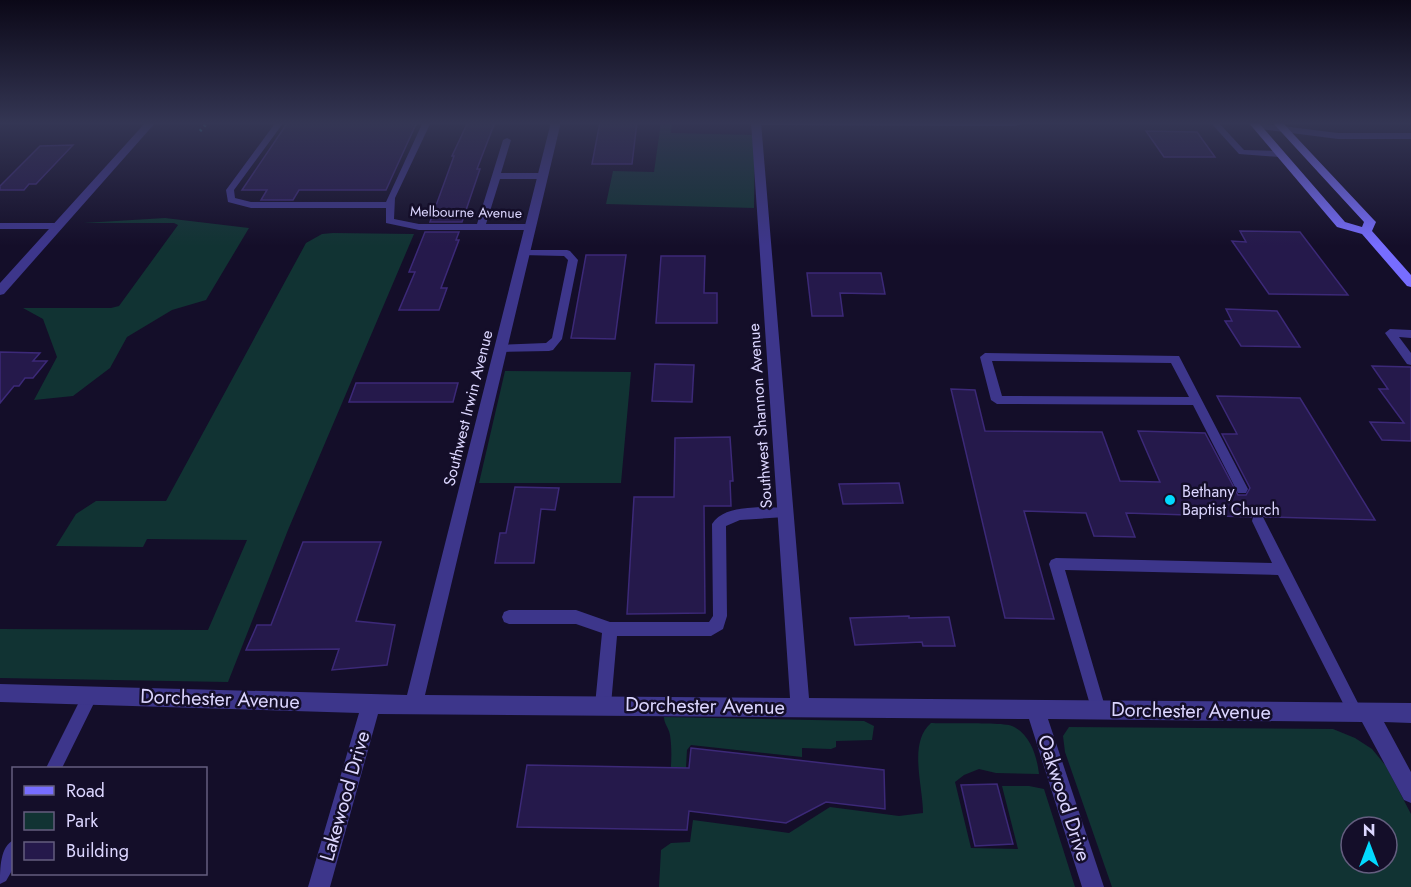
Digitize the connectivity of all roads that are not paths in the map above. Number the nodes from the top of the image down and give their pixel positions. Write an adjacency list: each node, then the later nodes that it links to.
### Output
1 (114, 163): 13 (street)
2 (250, 163): 11 (lane)
3 (408, 163): 11 (lane)
4 (501, 163): 9 (lane)
5 (547, 163): 10 (street, Southwest Irwin Avenue)
6 (759, 163): 25 (street, Southwest Shannon Avenue)
7 (1287, 163): 16 (street)
8 (1316, 163): 16 (street)
9 (497, 176): 10 (lane); 14 (lane)
10 (544, 176): 15 (street, Southwest Irwin Avenue)
11 (391, 202): 14 (lane, Melbourne Avenue)
12 (0, 226): 13 (lane)
13 (57, 226): 19 (street)
14 (481, 227): 15 (lane, Melbourne Avenue)
15 (530, 227): 17 (street, Southwest Irwin Avenue)
16 (1366, 231): 18 (street)
17 (524, 253): 21 (street, Southwest Irwin Avenue); 21 (lane)
18 (1411, 283)
19 (0, 291)
20 (1411, 334): 22 (lane)
21 (501, 348): 32 (street, Southwest Irwin Avenue)
22 (1411, 361)
23 (1197, 401): 23 (lane); 24 (lane)
24 (1242, 489)
25 (785, 512): 29 (lane); 35 (street, Southwest Shannon Avenue)
26 (1258, 521): 27 (lane)
27 (1282, 569): 37 (lane); 38 (lane)
28 (509, 616): 29 (lane)
29 (610, 629): 34 (lane)
30 (0, 693): 31 (street, Dorchester Avenue)
31 (90, 695): 33 (street, Dorchester Avenue); 40 (lane)
32 (414, 703): 33 (street, Dorchester Avenue); 34 (street, Dorchester Avenue)
33 (371, 704): 44 (street, Lakewood Drive)
34 (603, 705): 35 (street, Dorchester Avenue)
35 (800, 707): 36 (street, Dorchester Avenue)
36 (1035, 709): 37 (street, Dorchester Avenue); 45 (street, Oakwood Drive)
37 (1098, 710): 38 (street, Dorchester Avenue)
38 (1362, 713): 39 (street, Dorchester Avenue); 41 (street)
39 (1411, 713)
40 (54, 767)
41 (1411, 793)
42 (12, 852): 43 (lane)
43 (0, 875)
44 (319, 887)
45 (1093, 887)

